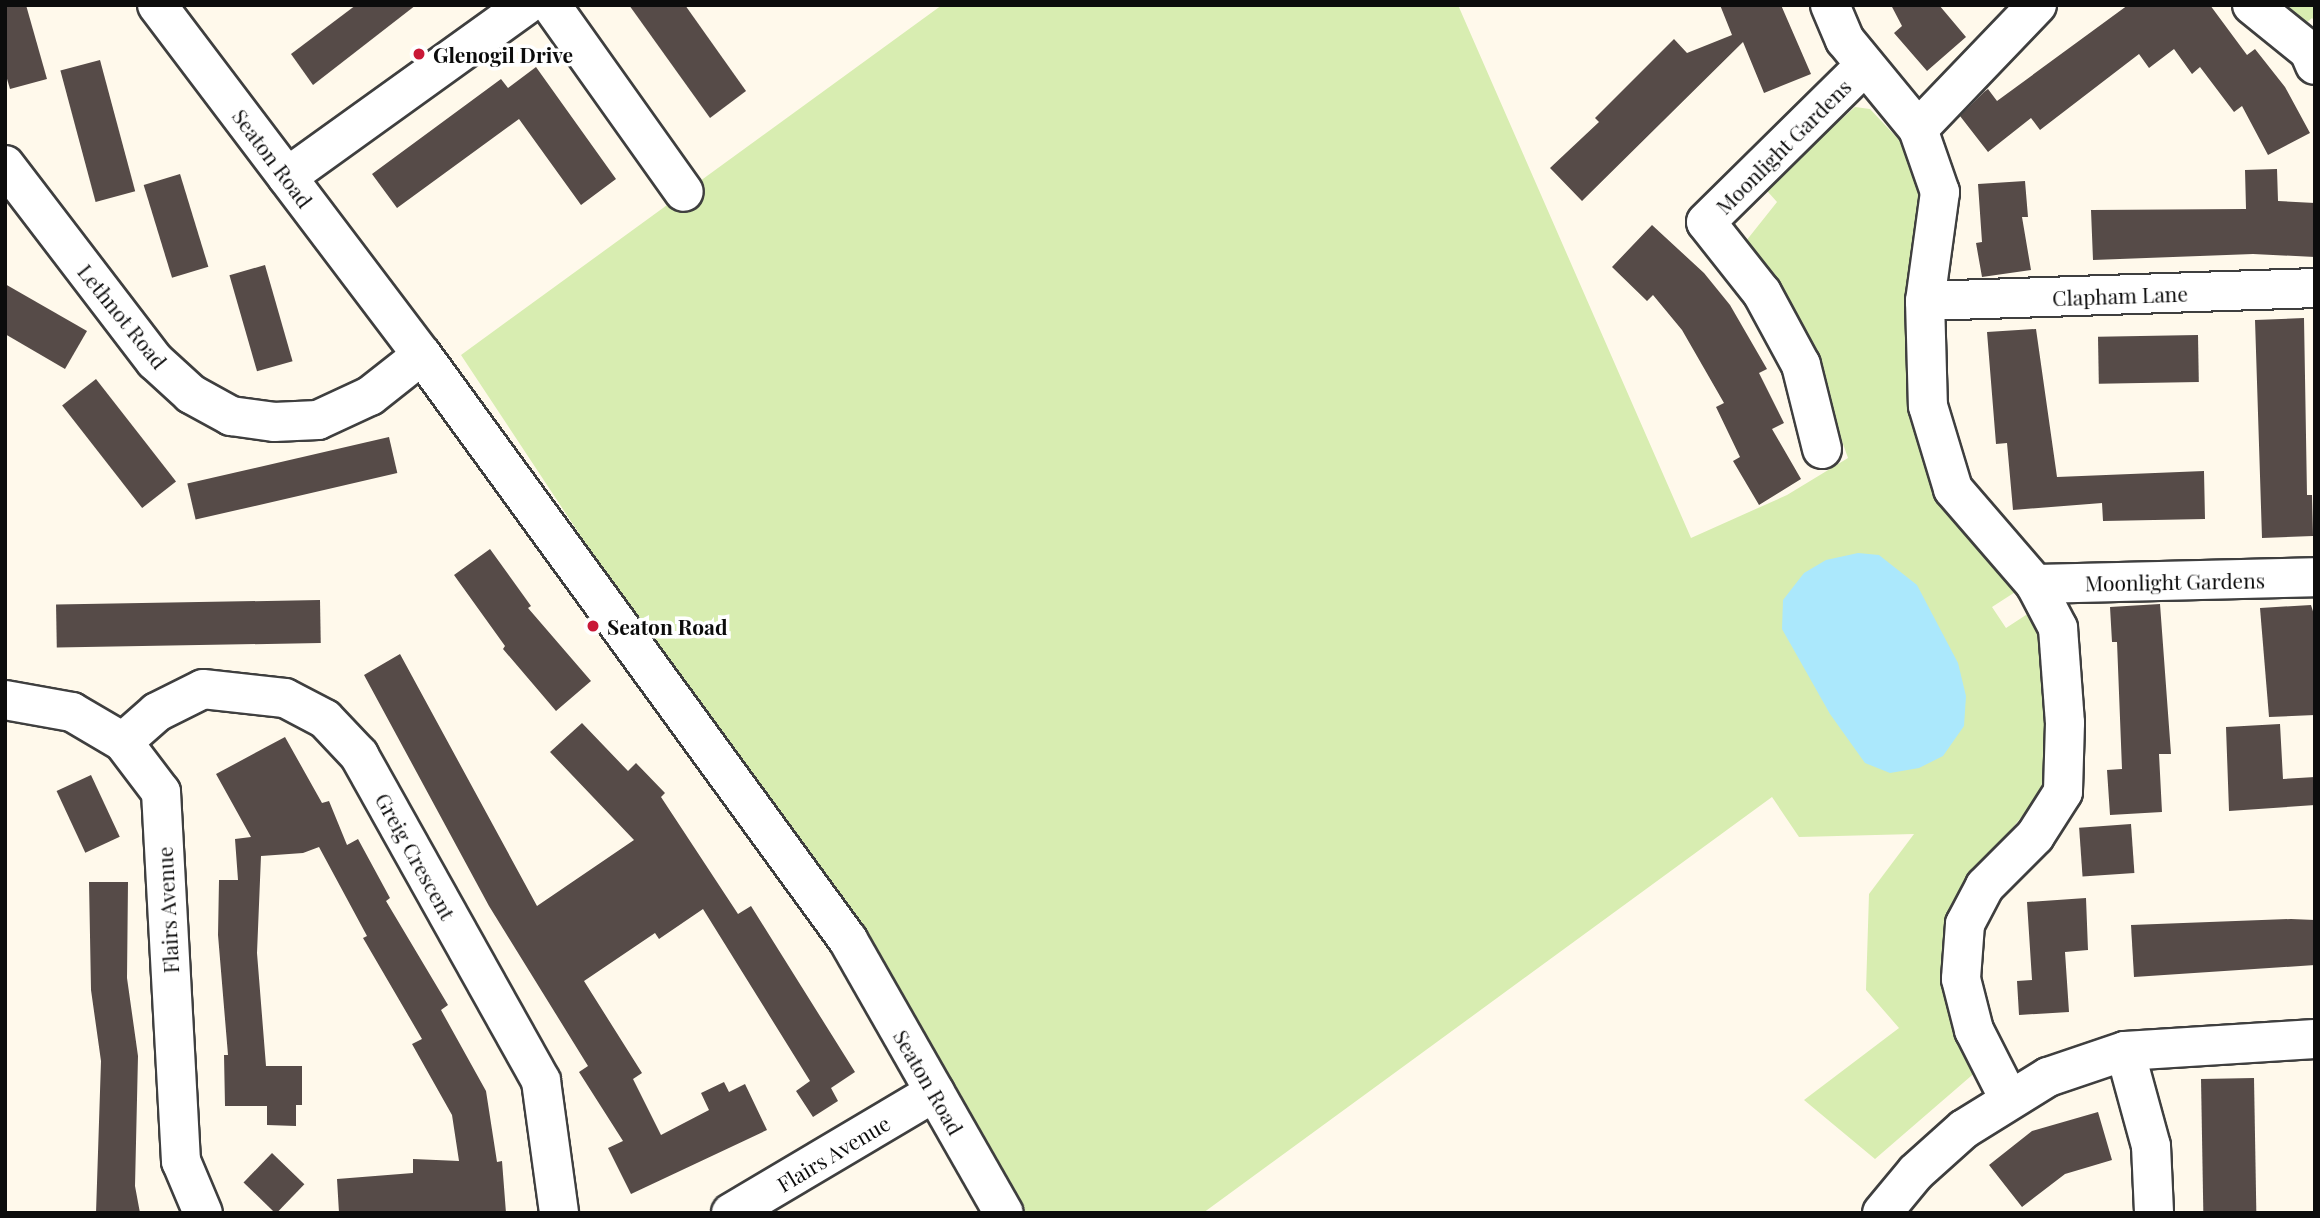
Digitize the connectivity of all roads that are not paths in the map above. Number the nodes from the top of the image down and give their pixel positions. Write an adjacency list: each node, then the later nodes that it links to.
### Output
1 (157, 5): 11 (street, Seaton Road)
2 (526, 5): 11 (street)
3 (551, 5): 12 (street)
4 (1830, 5): 7 (street, Moonlight Gardens)
5 (2038, 5): 9 (street)
6 (2252, 5): 8 (street)
7 (1865, 65): 9 (street, Moonlight Gardens); 16 (street, Moonlight Gardens)
8 (2315, 65)
9 (1918, 129): 14 (street, Moonlight Gardens)
10 (5, 165): 15 (street, Lethnot Road)
11 (288, 177): 15 (street, Seaton Road)
12 (684, 192)
13 (2315, 288): 14 (street, Clapham Lane)
14 (1925, 301): 18 (street, Moonlight Gardens)
15 (422, 355): 23 (street, Seaton Road)
16 (1822, 449)
17 (2315, 577): 18 (street, Moonlight Gardens)
18 (2035, 584): 24 (street, Moonlight Gardens)
19 (5, 700): 20 (street, Flairs Avenue)
20 (123, 742): 25 (street, Flairs Avenue); 26 (street, Greig Crescent)
21 (2315, 1039): 22 (street)
22 (2126, 1051): 24 (street); 30 (street)
23 (935, 1092): 27 (street, Flairs Avenue); 28 (street, Seaton Road)
24 (2008, 1099): 29 (street)
25 (204, 1213)
26 (559, 1213)
27 (731, 1213)
28 (1004, 1213)
29 (1882, 1213)
30 (2154, 1213)

